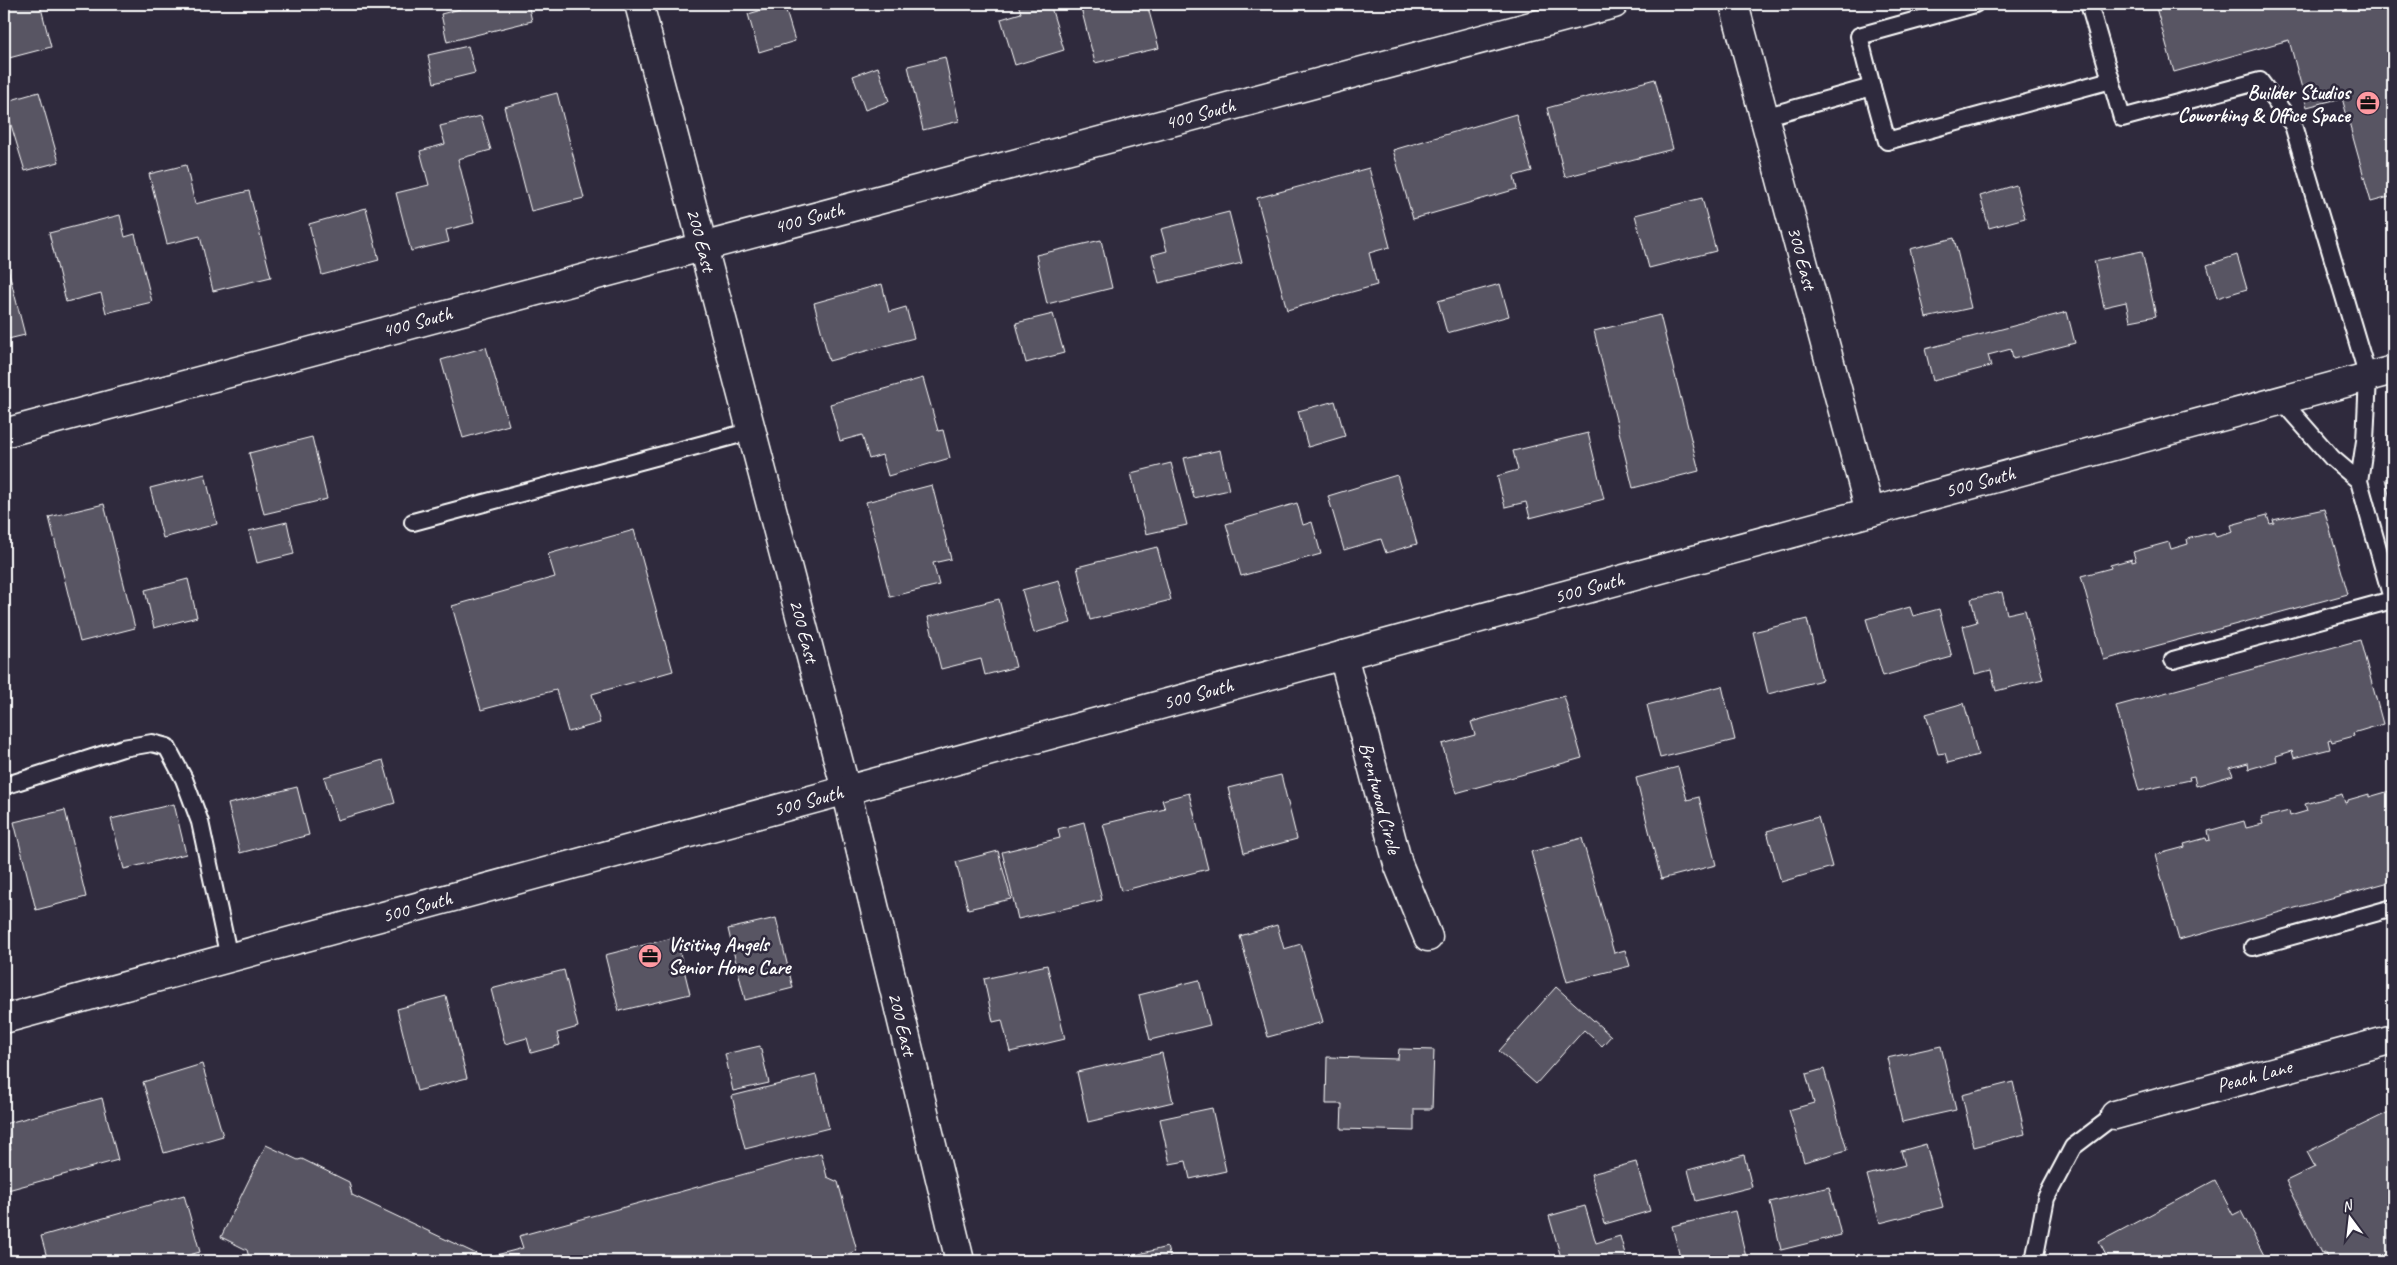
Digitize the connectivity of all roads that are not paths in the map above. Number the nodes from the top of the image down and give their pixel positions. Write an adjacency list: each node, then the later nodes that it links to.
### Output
1 (639, 4): 9 (street, 200 East)
2 (1614, 4): 9 (street, 400 South)
3 (1734, 4): 8 (street, 300 East)
4 (1974, 4): 7 (lane)
5 (2089, 4): 6 (lane)
6 (2111, 80): 7 (lane); 10 (lane)
7 (1872, 87): 8 (lane)
8 (1764, 117): 15 (street, 300 East)
9 (703, 247): 12 (street, 200 East); 13 (street, 400 South)
10 (2381, 373): 11 (street, 500 South); 14 (lane)
11 (2281, 400): 14 (lane); 15 (street, 500 South)
12 (752, 431): 16 (lane); 21 (street, 200 East)
13 (4, 433)
14 (2359, 481): 17 (lane)
15 (1870, 512): 18 (street, 500 South)
16 (413, 522)
17 (2393, 601): 19 (lane)
18 (1343, 655): 21 (street, 500 South); 23 (street, Brentwood Circle)
19 (2173, 660)
20 (4, 786): 25 (lane)
21 (846, 790): 25 (street, 500 South); 29 (street, 200 East)
22 (2393, 908): 24 (lane)
23 (1428, 937)
24 (2253, 947)
25 (229, 958): 26 (street, 500 South)
26 (4, 1019)
27 (2393, 1039): 28 (street, Peach Lane)
28 (2115, 1115): 30 (lane)
29 (960, 1261)
30 (2034, 1261)

